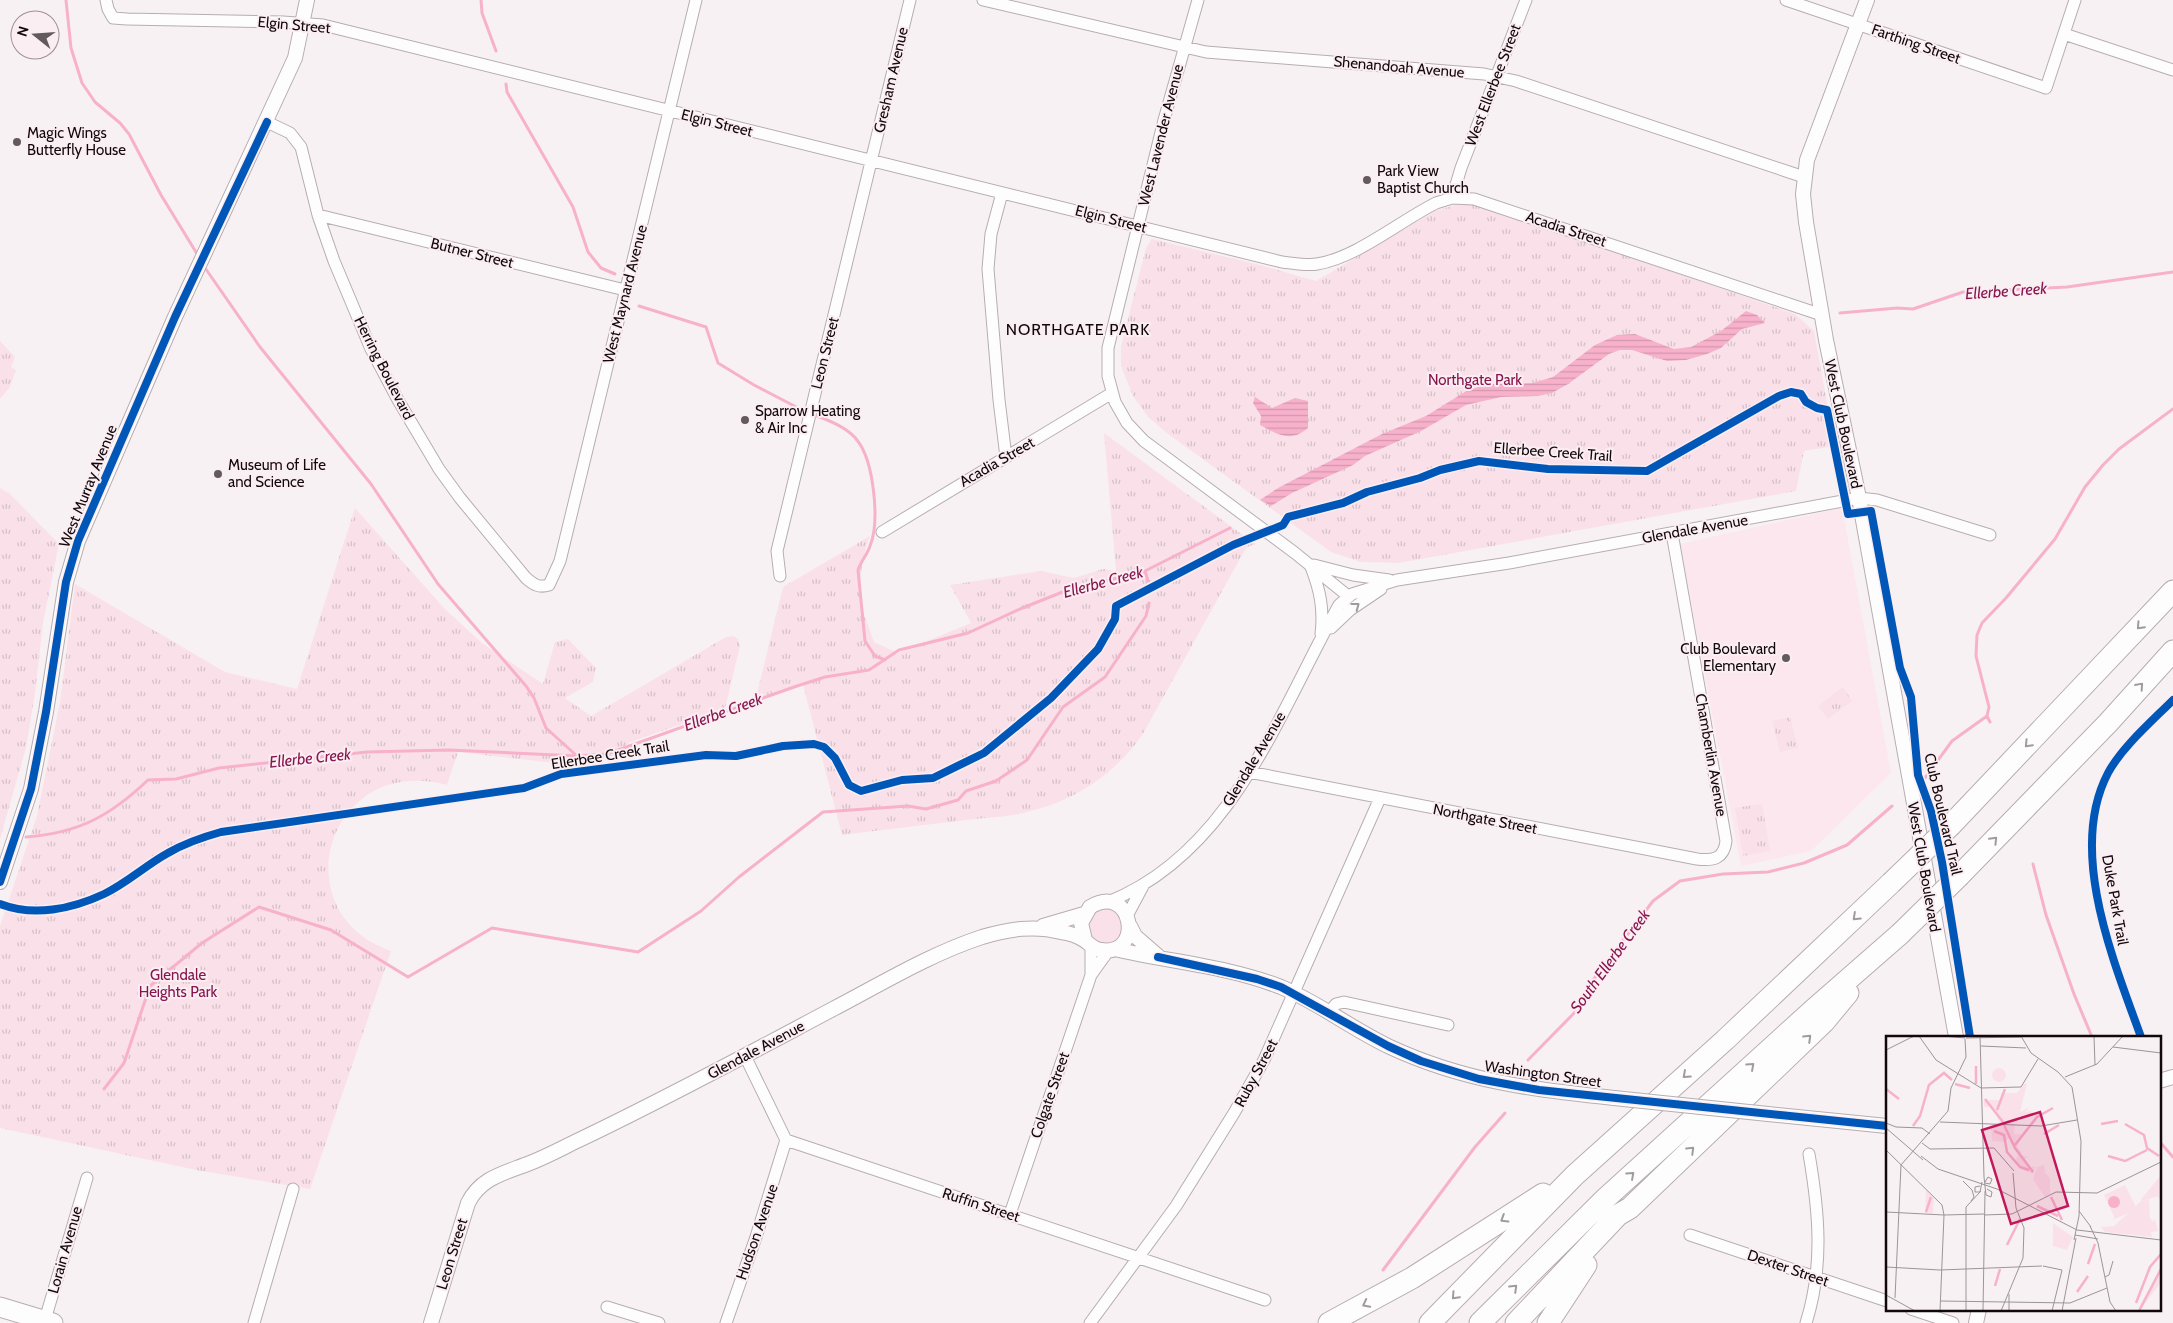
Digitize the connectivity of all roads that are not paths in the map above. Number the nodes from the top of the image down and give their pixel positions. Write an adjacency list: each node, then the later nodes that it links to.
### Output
1 (106, 0): 11 (street, Elgin Street)
2 (307, 0): 11 (street, West Murray Avenue)
3 (696, 0): 17 (street, West Maynard Avenue)
4 (910, 0): 19 (street, Gresham Avenue)
5 (983, 0): 14 (street, Shenandoah Avenue)
6 (1198, 0): 14 (street, West Lavender Avenue)
7 (1526, 0): 16 (street, West Ellerbee Street)
8 (1786, 0): 12 (street, Farthing Street)
9 (1867, 0): 12 (street, West Club Boulevard)
10 (2075, 0): 13 (street)
11 (303, 24): 17 (street, Elgin Street); 18 (street, West Murray Avenue)
12 (1858, 24): 13 (street, Farthing Street); 20 (street, West Club Boulevard)
13 (2064, 34): 15 (street)
14 (1184, 47): 16 (street, Shenandoah Avenue); 24 (street, West Lavender Avenue)
15 (2173, 70)
16 (1497, 77): 20 (street, Shenandoah Avenue); 22 (street, West Ellerbee Street)
17 (669, 111): 19 (street, Elgin Street); 26 (street, West Maynard Avenue)
18 (267, 122): 23 (street, Herring Boulevard); 45 (street, West Murray Avenue)
19 (872, 160): 21 (street, Elgin Street); 35 (street, Leon Street)
20 (1804, 177): 27 (street, West Club Boulevard)
21 (1002, 192): 24 (street, Elgin Street); 29 (street)
22 (1452, 198): 25 (street, Acadia Street); 27 (street, Acadia Street)
23 (318, 215): 26 (street, Butner Street); 37 (street, Herring Boulevard)
24 (1138, 226): 25 (street, Elgin Street); 28 (street, West Lavender Avenue)
25 (1316, 264)
26 (625, 290): 37 (street, West Maynard Avenue)
27 (1822, 315): 30 (street, West Club Boulevard)
28 (1112, 393): 29 (street, Acadia Street); 34 (street, West Lavender Avenue)
29 (1006, 457): 31 (street, Acadia Street)
30 (1859, 498): 32 (street, Glendale Avenue); 33 (street, Glendale Avenue); 59 (street, West Club Boulevard)
31 (882, 532)
32 (1672, 533): 36 (street, Glendale Avenue); 44 (street, Chamberlin Avenue)
33 (1990, 535)
34 (1310, 564): 36 (street, Glendale Avenue); 39 (street, West Lavender Avenue); 40 (street)
35 (780, 576)
36 (1396, 580): 39 (street, Glendale Avenue); 40 (street, Glendale Avenue, one-way to 36)
37 (549, 585)
38 (2173, 591): 66 (highway, one-way to 66, bridge)
39 (1348, 596): 40 (street, Glendale Avenue)
40 (1321, 638): 42 (street, Glendale Avenue)
41 (2173, 651): 53 (highway, one-way to 41, bridge)
42 (1249, 772): 43 (street, Northgate Street); 46 (street, Glendale Avenue)
43 (1380, 798): 44 (street, Northgate Street); 56 (street, Ruby Street)
44 (1720, 857)
45 (0, 882)
46 (1145, 883): 47 (street, Glendale Avenue); 49 (street, Glendale Avenue)
47 (1108, 902): 48 (street); 49 (street)
48 (1084, 914): 50 (street, Glendale Avenue); 51 (street)
49 (1128, 921): 52 (street); 54 (street, Washington Street)
50 (1040, 927): 51 (street, Glendale Avenue); 60 (street, Glendale Avenue)
51 (1088, 943): 52 (street); 55 (street, Colgate Street)
52 (1112, 949): 54 (street, Washington Street); 55 (street, Colgate Street)
53 (1878, 955): 70 (highway, one-way to 53); 89 (highway, one-way to 53)
54 (1158, 957): 56 (street, Washington Street)
55 (1091, 975): 71 (street, Colgate Street)
56 (1295, 994): 57 (street, Washington Street); 73 (street, Ruby Street)
57 (1329, 1012): 58 (street); 63 (street, Washington Street, bridge)
58 (1448, 1025)
59 (1956, 1036)
60 (745, 1056): 64 (street); 68 (street, Glendale Avenue)
61 (2173, 1078): 62 (street)
62 (2160, 1081)
63 (1886, 1126)
64 (786, 1140): 71 (street, Ruffin Street); 85 (street, Hudson Avenue)
65 (1810, 1154): 74 (street)
66 (1575, 1175): 87 (highway, one-way to 87); 88 (highway, one-way to 88)
67 (87, 1178): 81 (street, Lorain Avenue)
68 (478, 1188): 83 (street, Leon Street)
69 (293, 1189): 82 (street)
70 (1630, 1208): 90 (highway); 91 (highway)
71 (1010, 1214): 73 (street, Ruffin Street)
72 (1690, 1235): 74 (street, Dexter Street)
73 (1139, 1258): 75 (street, Ruffin Street); 86 (street, Ruby Street)
74 (1815, 1277): 76 (street, Dexter Street); 92 (street)
75 (1265, 1300)
76 (1886, 1301)
77 (0, 1307): 81 (highway)
78 (607, 1307): 84 (street)
79 (1914, 1310): 93 (street)
80 (1978, 1310): 94 (street)
81 (47, 1322)
82 (254, 1323)
83 (431, 1323)
84 (659, 1323)
85 (726, 1323)
86 (1090, 1323)
87 (1328, 1323)
88 (1430, 1323)
89 (1480, 1323)
90 (1516, 1323)
91 (1548, 1323)
92 (1806, 1323)
93 (1953, 1323)
94 (1976, 1323)

